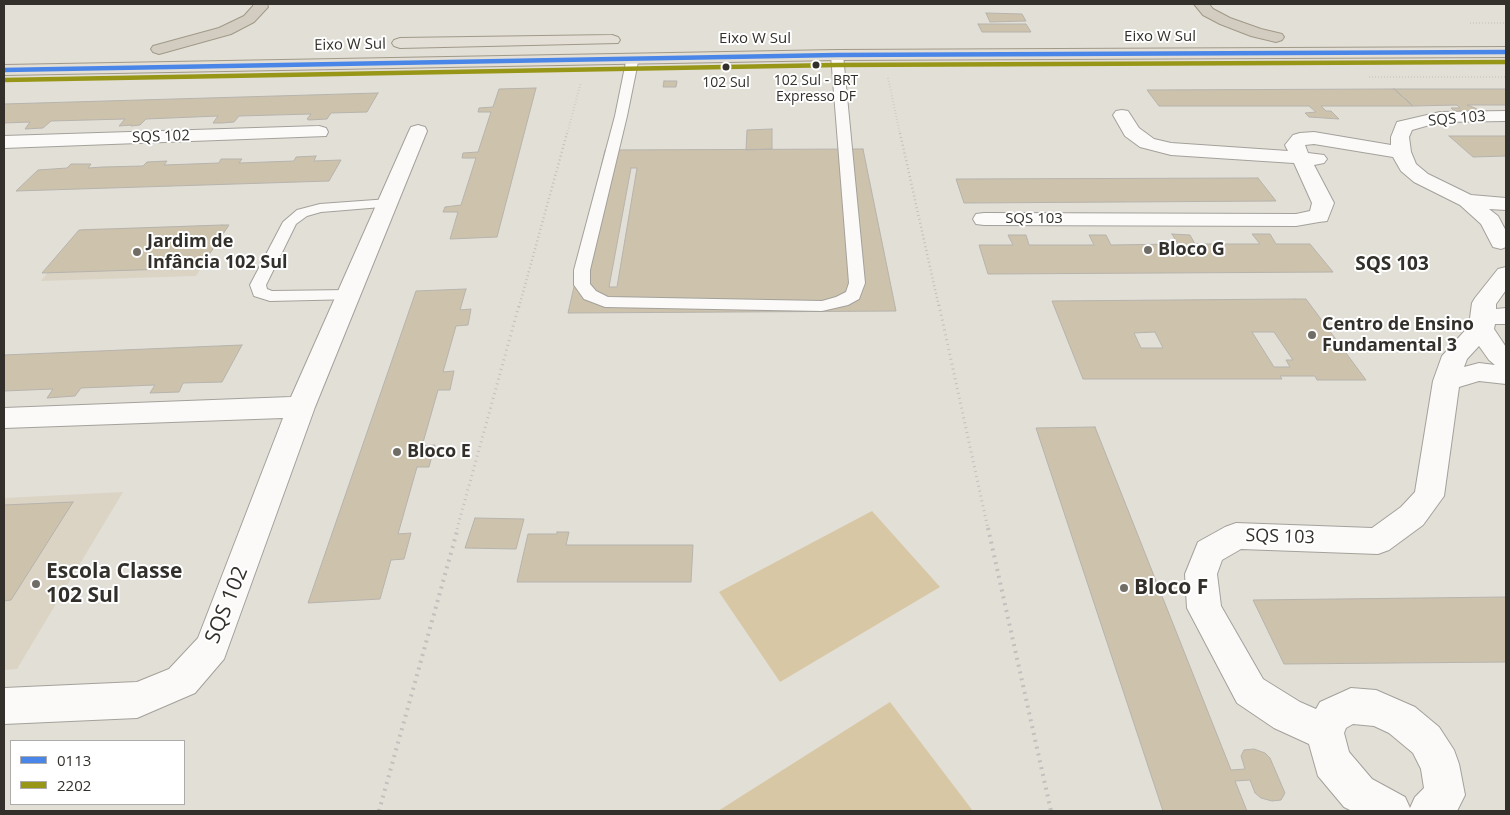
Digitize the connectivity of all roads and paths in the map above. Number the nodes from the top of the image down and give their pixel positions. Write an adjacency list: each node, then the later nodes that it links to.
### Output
1 (260, 4): 12 (highway)
2 (1201, 4): 5 (highway)
3 (1470, 23): 4 (path)
4 (1506, 23)
5 (1276, 36): 6 (main road); 7 (main road)
6 (1296, 36)
7 (1227, 37)
8 (632, 40): 9 (main road, Eixo W Sul)
9 (385, 44)
10 (228, 47): 12 (main road)
11 (140, 49): 12 (main road)
12 (159, 49)
13 (1506, 52): 14 (main road, Eixo W Sul)
14 (837, 55): 15 (main road, Eixo W Sul); 15 (lane)
15 (633, 58): 16 (main road, Eixo W Sul)
16 (586, 59): 17 (main road, Eixo W Sul); 41 (path)
17 (4, 70)
18 (888, 78): 42 (path)
19 (1122, 115): 24 (street)
20 (1506, 116): 25 (street, SQS 103)
21 (418, 131): 27 (street, SQS 102)
22 (319, 132): 23 (street, SQS 102)
23 (4, 142)
24 (1300, 158): 25 (street); 29 (street, SQS 103)
25 (1404, 160): 26 (street, SQS 103)
26 (1466, 201): 28 (street, SQS 103); 30 (street, SQS 103)
27 (389, 202): 32 (street, SQS 102); 32 (lane)
28 (1506, 204)
29 (984, 219)
30 (1504, 238): 31 (street, SQS 103)
31 (1506, 273): 33 (street, SQS 103)
32 (349, 295): 37 (street, SQS 102)
33 (1491, 321): 34 (street); 36 (street, SQS 103)
34 (1506, 360)
35 (1506, 375): 36 (street)
36 (1446, 381): 40 (street, SQS 103)
37 (301, 407): 38 (street); 39 (street, SQS 102)
38 (4, 418)
39 (4, 706)
40 (1325, 732): 43 (street); 44 (street)
41 (379, 811)
42 (1051, 811)
43 (1391, 811)
44 (1430, 811)

